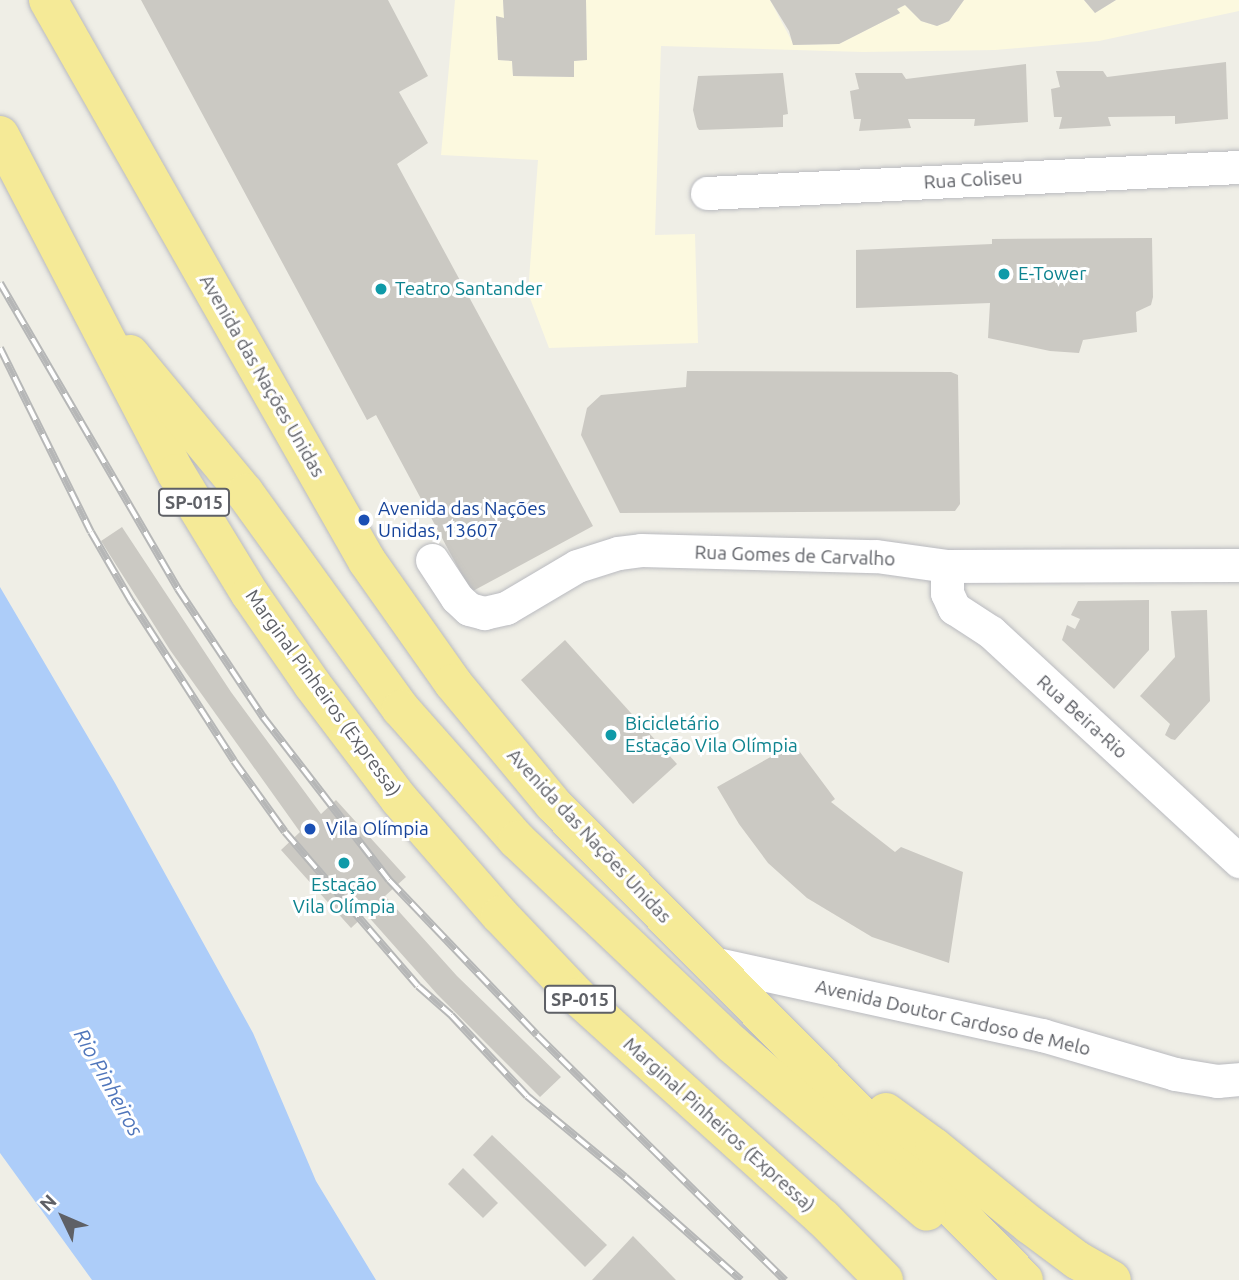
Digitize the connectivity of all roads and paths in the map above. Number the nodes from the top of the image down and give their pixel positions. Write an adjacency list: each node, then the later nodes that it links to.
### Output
1 (48, 0): 10 (highway, Avenida das Nações Unidas)
2 (0, 135): 5 (highway, Marginal Pinheiros (Expressa) / SP-015)
3 (1239, 167): 4 (street, Rua Coliseu)
4 (707, 193)
5 (91, 310): 13 (highway, Marginal Pinheiros (Expressa) / SP-015); 14 (highway)
6 (432, 560): 8 (street, Rua Gomes de Carvalho)
7 (1239, 565): 8 (street, Rua Gomes de Carvalho)
8 (947, 566): 9 (street, Rua Beira-Rio)
9 (1239, 861)
10 (707, 962): 11 (highway, Avenida das Nações Unidas); 12 (street, Avenida Doutor Cardoso de Melo)
11 (826, 1077): 15 (highway, Avenida das Nações Unidas); 16 (highway)
12 (1239, 1079)
13 (884, 1280)
14 (1009, 1280)
15 (1024, 1280)
16 (1112, 1280)

